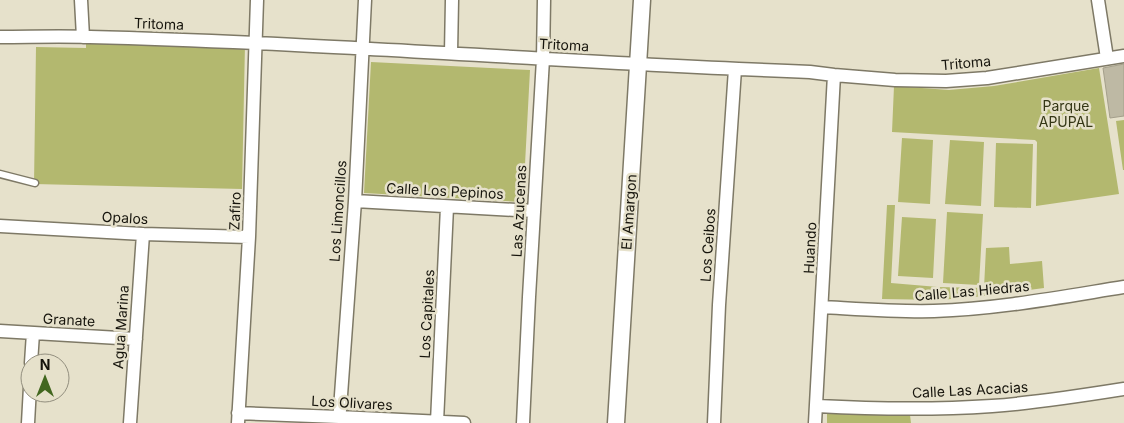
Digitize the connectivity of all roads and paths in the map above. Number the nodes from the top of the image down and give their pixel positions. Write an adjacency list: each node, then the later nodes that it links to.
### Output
1 (81, 0): 9 (street)
2 (258, 0): 10 (street, Zafiro)
3 (365, 0): 11 (street, Los Limoncillos)
4 (452, 0): 12 (street)
5 (544, 0): 15 (street, Las Azucenas)
6 (642, 0): 16 (street, El Amargon)
7 (1098, 0): 14 (street)
8 (0, 37): 9 (street, Tritoma)
9 (83, 37): 10 (street, Tritoma)
10 (255, 42): 11 (street, Tritoma); 26 (street, Zafiro)
11 (363, 48): 12 (street, Tritoma); 21 (street, Los Limoncillos)
12 (450, 53): 15 (street, Tritoma)
13 (1124, 56): 14 (street, Tritoma)
14 (1107, 58): 18 (street, Tritoma)
15 (543, 59): 16 (street, Tritoma); 23 (street, Las Azucenas)
16 (638, 64): 17 (street, Tritoma); 43 (street, El Amargon)
17 (735, 69): 18 (street, Tritoma); 44 (street, Los Ceibos)
18 (834, 75): 28 (street, Huando)
19 (0, 174): 20 (lane)
20 (35, 183)
21 (354, 201): 22 (street, Calle Los Pepinos); 37 (street, Los Limoncillos)
22 (447, 206): 23 (street, Calle Los Pepinos); 38 (street, Los Capitales)
23 (534, 211): 42 (street, Las Azucenas)
24 (0, 226): 25 (street, Opalos)
25 (143, 234): 26 (street, Opalos); 31 (street, Agua Marina)
26 (249, 237): 36 (street, Zafiro)
27 (1124, 287): 28 (street, Calle Las Hiedras)
28 (822, 307): 35 (street, Huando)
29 (0, 332): 30 (street, Granate)
30 (33, 333): 31 (street, Granate); 32 (street)
31 (136, 339): 40 (street, Agua Marina)
32 (32, 353)
33 (1124, 389): 35 (street, Calle Las Acacias)
34 (29, 403): 39 (street)
35 (816, 406): 45 (street, Huando)
36 (238, 418): 37 (street, Los Olivares)
37 (339, 420): 38 (street, Los Olivares)
38 (437, 422): 41 (street, Los Olivares)
39 (28, 423)
40 (130, 423)
41 (464, 423)
42 (523, 423)
43 (616, 423)
44 (714, 423)
45 (815, 423)

